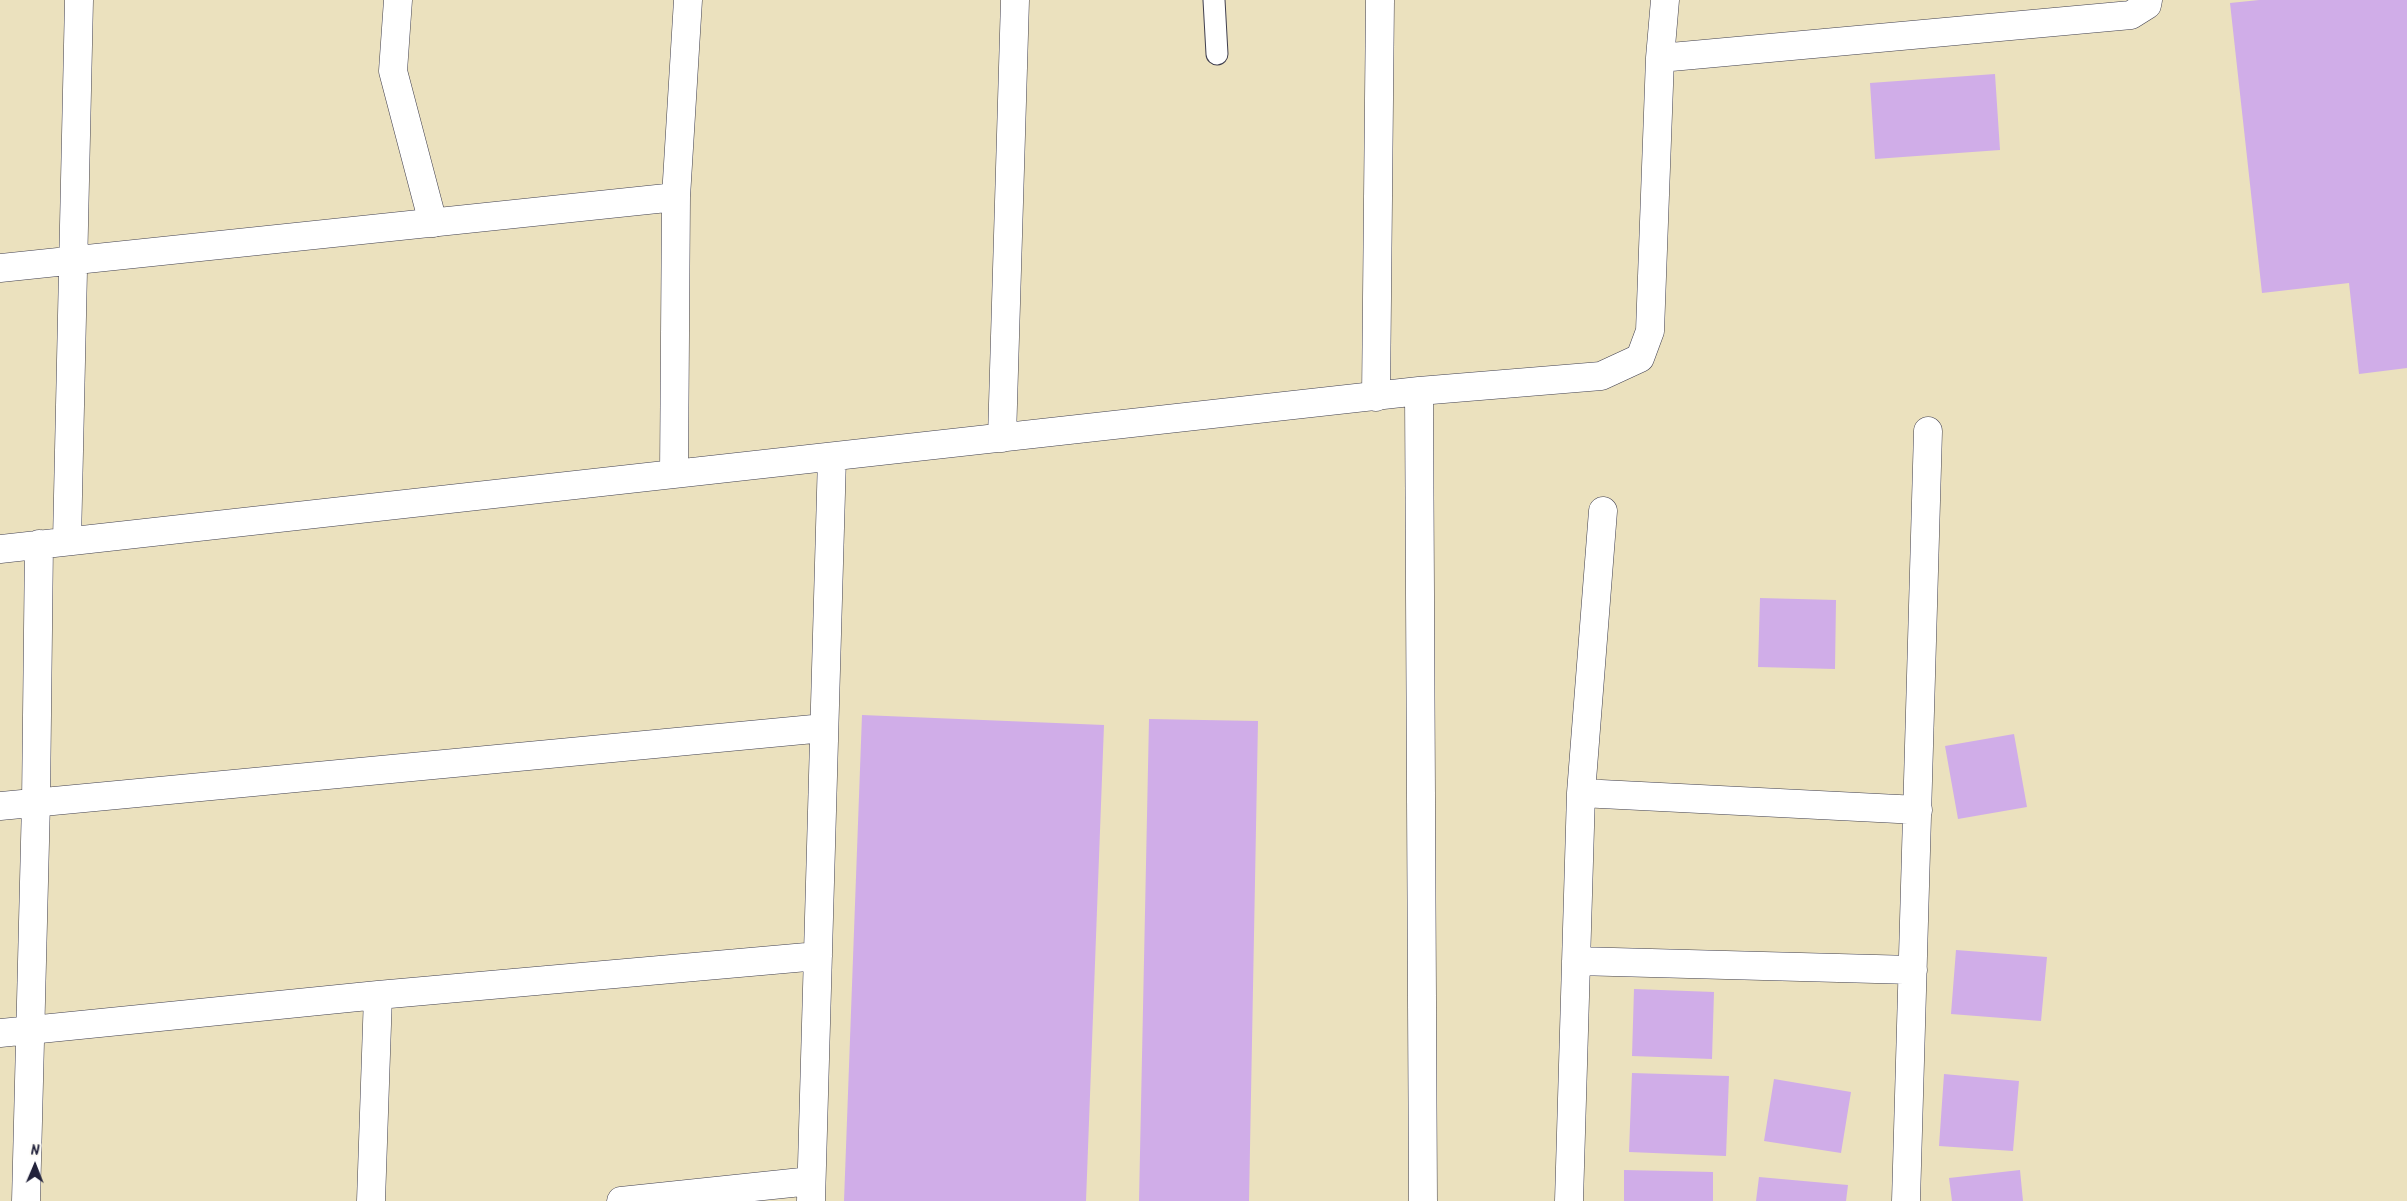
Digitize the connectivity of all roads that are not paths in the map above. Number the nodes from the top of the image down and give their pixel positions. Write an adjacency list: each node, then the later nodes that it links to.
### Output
1 (79, 0): 13 (street)
2 (398, 0): 12 (street)
3 (688, 0): 11 (street)
4 (1015, 0): 18 (street)
5 (1214, 0): 9 (lane)
6 (1380, 0): 16 (street)
7 (1665, 0): 10 (street)
8 (2148, 0): 10 (street)
9 (1217, 54)
10 (1660, 58): 15 (street)
11 (676, 197): 12 (street); 20 (street)
12 (433, 223): 13 (street)
13 (74, 260): 14 (street); 22 (street)
14 (0, 268)
15 (1419, 391): 16 (street); 40 (street)
16 (1376, 397): 18 (street)
17 (1928, 431): 29 (street)
18 (1002, 438): 19 (street)
19 (832, 456): 20 (street); 25 (street)
20 (674, 474): 22 (street)
21 (1603, 511): 26 (street)
22 (67, 541): 23 (street)
23 (39, 544): 24 (street); 27 (street)
24 (0, 549)
25 (824, 728): 27 (street); 30 (street)
26 (1581, 793): 29 (street); 31 (street)
27 (36, 802): 28 (street); 34 (street)
28 (0, 806)
29 (1918, 810): 32 (street)
30 (818, 956): 33 (street); 36 (street)
31 (1576, 961): 32 (street); 41 (street)
32 (1913, 970): 42 (street)
33 (378, 995): 34 (street); 38 (street)
34 (30, 1030): 35 (street); 37 (street)
35 (0, 1033)
36 (811, 1191): 39 (street)
37 (26, 1201)
38 (371, 1201)
39 (621, 1201)
40 (1423, 1201)
41 (1569, 1201)
42 (1906, 1201)

